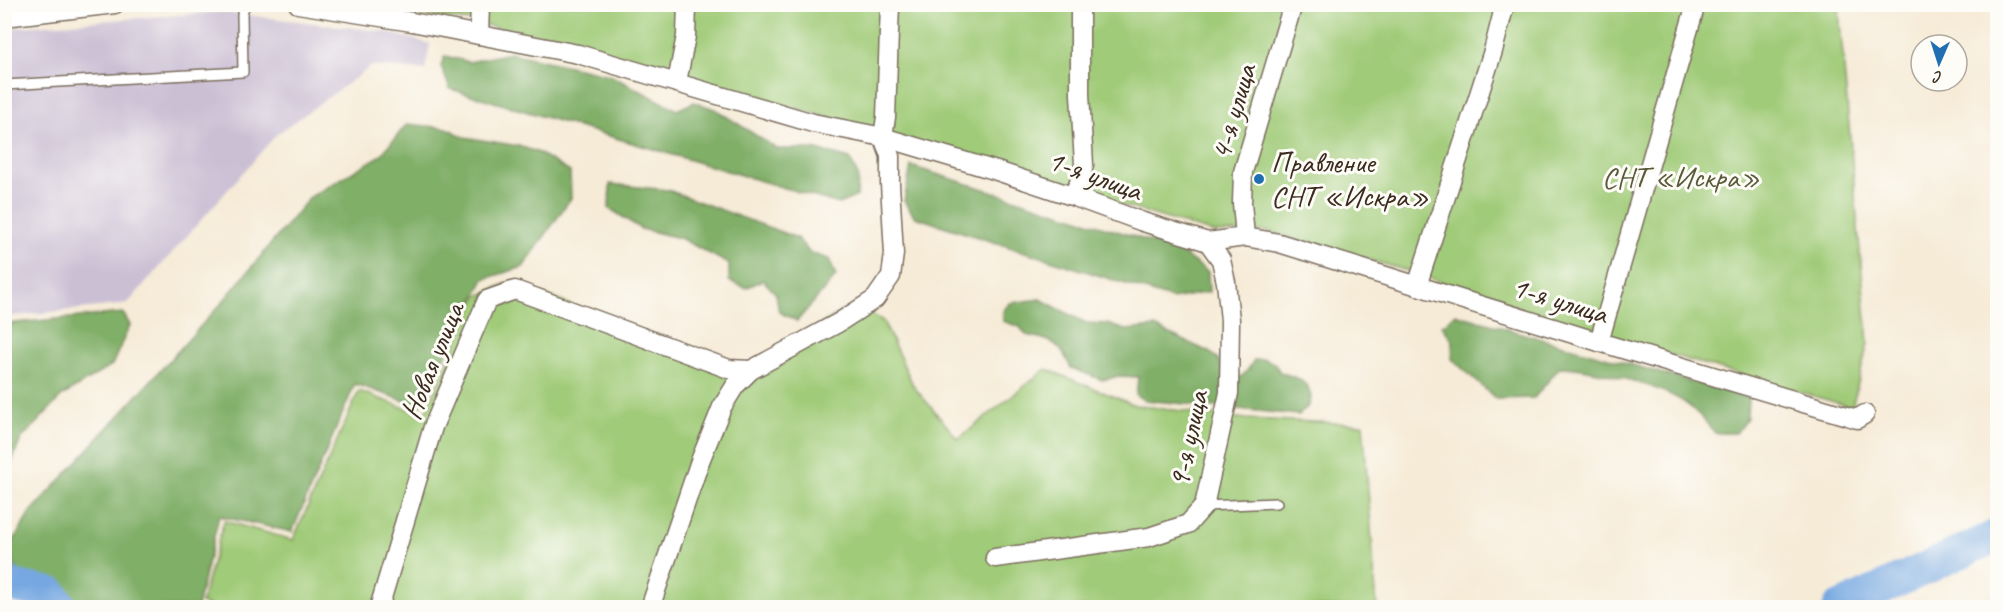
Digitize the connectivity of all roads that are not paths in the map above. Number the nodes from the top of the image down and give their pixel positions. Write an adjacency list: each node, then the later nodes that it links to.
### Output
1 (115, 4): 11 (street)
2 (245, 4): 14 (lane)
3 (298, 4): 12 (street, 1-я улица)
4 (480, 4): 12 (street)
5 (687, 4): 13 (street)
6 (890, 4): 15 (street)
7 (1080, 4): 16 (street)
8 (1293, 4): 17 (street, 4-я улица)
9 (1505, 4): 19 (street)
10 (1696, 4): 20 (street)
11 (4, 17)
12 (479, 35): 13 (street, 1-я улица)
13 (677, 82): 15 (street, 1-я улица)
14 (4, 85)
15 (882, 137): 16 (street, 1-я улица); 21 (street)
16 (1072, 196): 18 (street, 1-я улица)
17 (1245, 237): 18 (street, 1-я улица); 19 (street, 1-я улица)
18 (1208, 242): 24 (street, 9-я улица)
19 (1417, 286): 20 (street, 1-я улица)
20 (1599, 342): 22 (street, 1-я улица)
21 (751, 370): 26 (street, Новая улица); 27 (street)
22 (1865, 414)
23 (1277, 503): 24 (lane)
24 (1204, 506): 25 (street, 9-я улица)
25 (995, 558)
26 (379, 608)
27 (650, 608)

